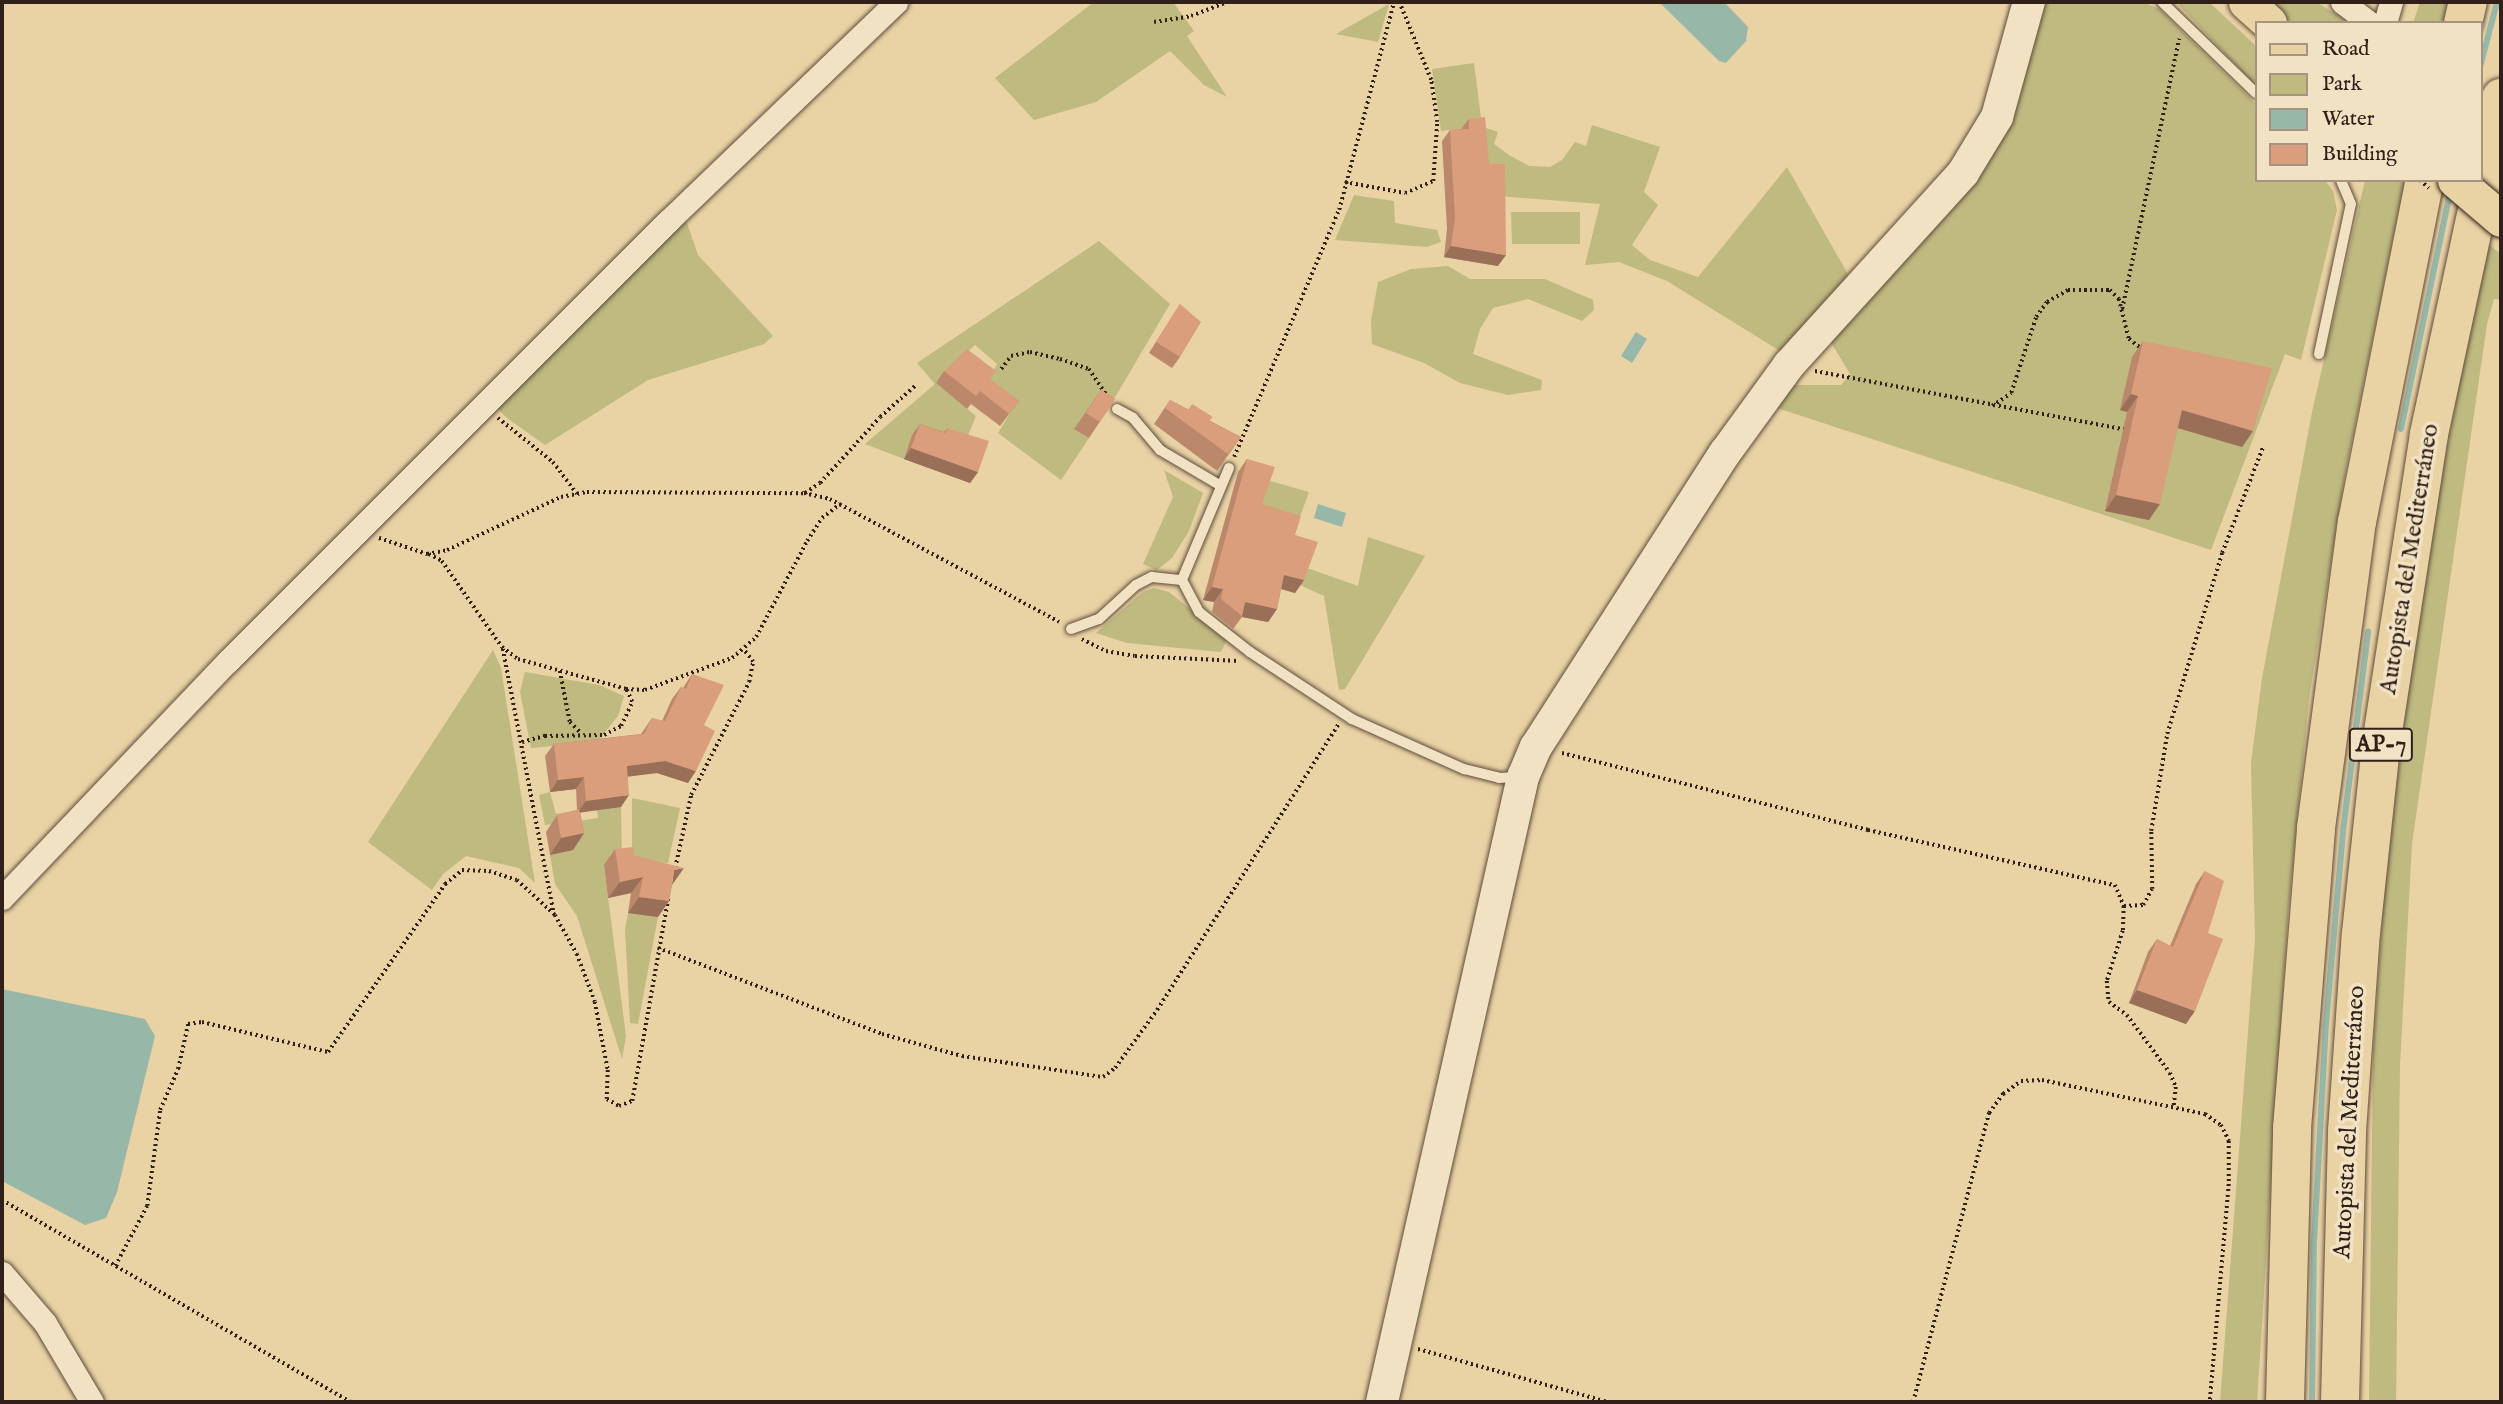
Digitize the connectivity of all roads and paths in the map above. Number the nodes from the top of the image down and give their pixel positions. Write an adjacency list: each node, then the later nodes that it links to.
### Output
1 (896, 2): 31 (street)
2 (1228, 2): 15 (path)
3 (1396, 2): 19 (path); 19 (path)
4 (2029, 2): 28 (main road)
5 (2162, 2): 10 (lane)
6 (2246, 2): 11 (main road)
7 (2342, 2): 12 (street)
8 (2390, 2): 13 (street)
9 (2468, 2): 14 (highway)
10 (2183, 20): 16 (lane); 25 (path)
11 (2267, 21)
12 (2368, 21)
13 (2385, 21)
14 (2463, 21)
15 (1154, 22)
16 (2254, 91)
17 (2501, 98): 18 (highway, Autopista del Mediterráneo / AP-7)
18 (2482, 179)
19 (1345, 182): 36 (path)
20 (2342, 182): 27 (lane)
21 (2424, 182): 73 (highway, AP-7)
22 (2457, 182): 24 (main road, bridge)
23 (2481, 182): 61 (highway, Autopista del Mediterráneo / AP-7)
24 (2501, 219)
25 (2121, 310): 26 (path); 32 (path)
26 (2154, 351)
27 (2319, 354)
28 (1789, 365): 32 (path); 53 (main road)
29 (1001, 369): 33 (path)
30 (916, 385): 38 (path)
31 (483, 406): 39 (path); 41 (street)
32 (1990, 407): 34 (path)
33 (1117, 409): 37 (lane)
34 (2136, 432)
35 (2263, 447): 58 (path)
36 (1229, 468): 37 (lane)
37 (1221, 486): 43 (lane)
38 (804, 493): 39 (path); 40 (path)
39 (577, 494): 42 (path)
40 (840, 504): 44 (path); 46 (path)
41 (357, 531): 42 (path); 57 (street)
42 (427, 554): 45 (path)
43 (1182, 580): 44 (lane); 47 (lane)
44 (1070, 629): 47 (path)
45 (502, 647): 48 (path); 52 (path)
46 (743, 649): 49 (path); 55 (path)
47 (1275, 669): 50 (lane)
48 (560, 671): 49 (path); 51 (path)
49 (626, 689): 51 (path)
50 (1345, 715): 54 (lane); 60 (path)
51 (581, 733): 52 (path)
52 (522, 742): 59 (path)
53 (1536, 747): 54 (main road); 58 (path)
54 (1523, 777): 66 (main road)
55 (673, 874)
56 (671, 887): 60 (path)
57 (2, 898)
58 (2124, 906): 62 (path)
59 (555, 915): 60 (path); 64 (path)
60 (658, 948)
61 (2354, 1025): 74 (highway, Autopista del Mediterráneo / AP-7); 75 (highway)
62 (2174, 1106): 71 (path); 72 (path)
63 (2, 1200): 64 (path)
64 (115, 1266): 68 (path)
65 (2, 1273): 67 (street)
66 (1396, 1343): 69 (main road); 70 (path)
67 (92, 1402)
68 (351, 1402)
69 (1382, 1402)
70 (1608, 1402)
71 (1913, 1402)
72 (2210, 1402)
73 (2283, 1402)
74 (2340, 1402)
75 (2355, 1402)

